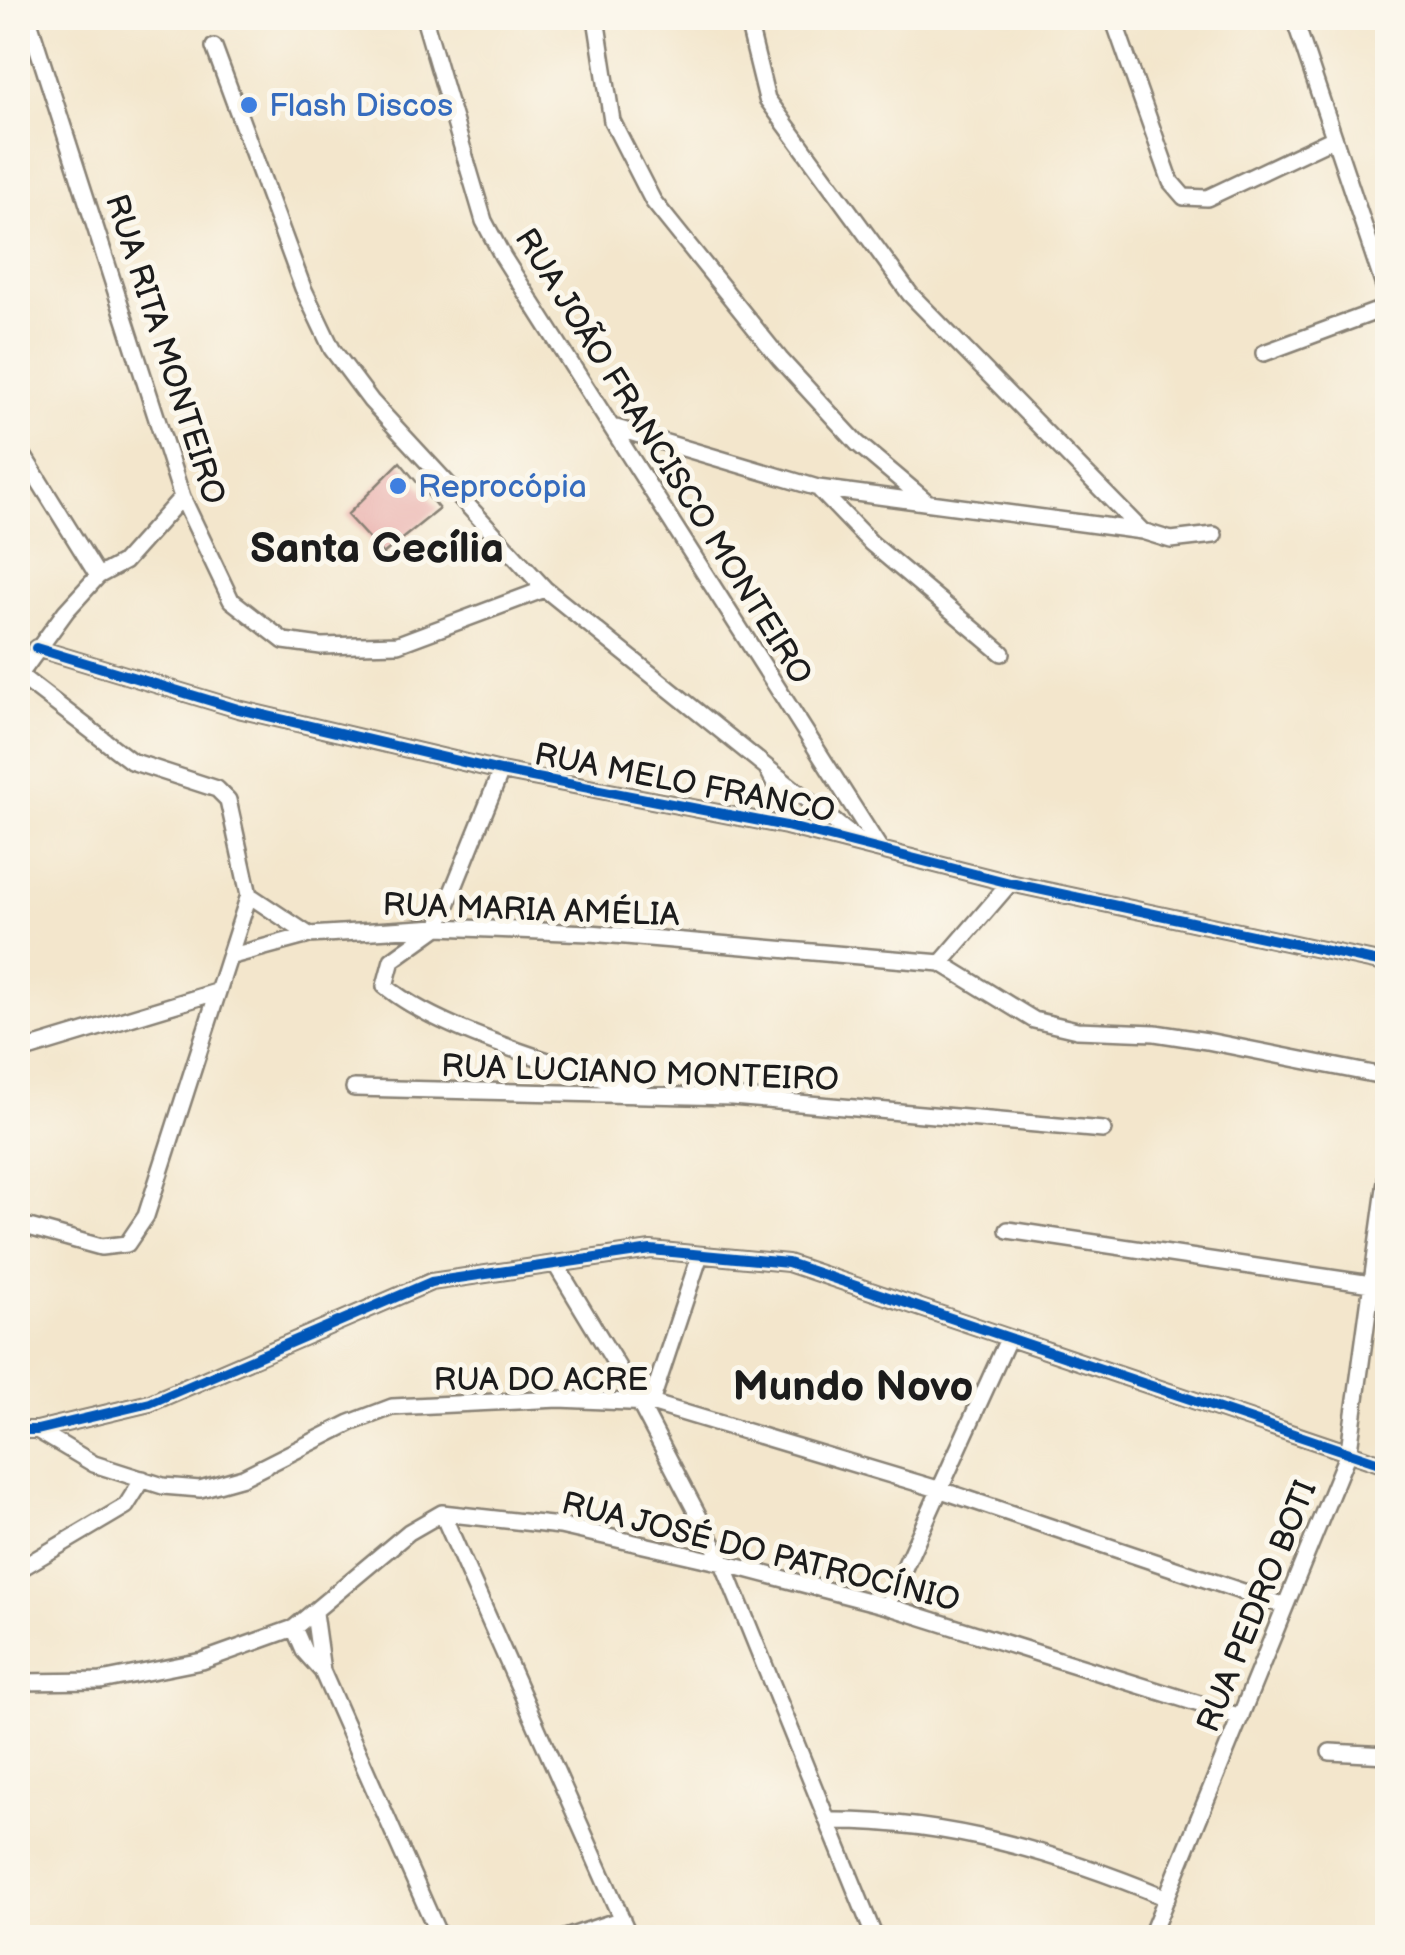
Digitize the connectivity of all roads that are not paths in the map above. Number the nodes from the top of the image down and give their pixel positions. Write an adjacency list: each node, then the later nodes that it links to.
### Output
1 (28, 18): 15 (street, RUA RITA MONTEIRO)
2 (424, 18): 12 (street, RUA JOÃO FRANCISCO MONTEIRO)
3 (596, 18): 16 (street)
4 (747, 18): 17 (street)
5 (1113, 18): 8 (street)
6 (1294, 18): 8 (street)
7 (214, 47): 20 (street)
8 (1334, 138): 9 (street)
9 (1388, 298)
10 (1388, 307): 11 (street)
11 (1264, 353)
12 (616, 428): 14 (street); 28 (street, RUA JOÃO FRANCISCO MONTEIRO)
13 (18, 446): 19 (street)
14 (818, 488): 16 (street); 22 (street)
15 (182, 497): 19 (street); 20 (street, RUA RITA MONTEIRO)
16 (927, 502): 17 (street)
17 (1142, 531): 18 (street)
18 (1214, 535)
19 (98, 576): 21 (street)
20 (545, 589): 24 (street)
21 (36, 648): 23 (street); 25 (street, RUA MELO FRANCO)
22 (1002, 653)
23 (18, 676): 30 (street)
24 (763, 762): 26 (street); 27 (street)
25 (502, 771): 26 (street, RUA MELO FRANCO); 31 (street)
26 (786, 826): 27 (street, RUA MELO FRANCO)
27 (863, 844): 28 (street, RUA MELO FRANCO)
28 (880, 849): 29 (street, RUA MELO FRANCO)
29 (1010, 883): 34 (street); 35 (street, RUA MELO FRANCO)
30 (249, 895): 32 (street); 33 (street)
31 (438, 928): 32 (street, RUA MARIA AMÉLIA); 34 (street, RUA MARIA AMÉLIA); 40 (street)
32 (309, 935): 33 (street, RUA MARIA AMÉLIA)
33 (232, 956): 36 (street)
34 (941, 963): 38 (street)
35 (1388, 964)
36 (216, 992): 37 (street); 43 (street)
37 (18, 1052)
38 (1388, 1076)
39 (354, 1088): 40 (street, RUA LUCIANO MONTEIRO)
40 (652, 1095): 41 (street, RUA LUCIANO MONTEIRO)
41 (1104, 1130)
42 (1388, 1166): 47 (street, RUA PEDRO BOTI)
43 (18, 1224)
44 (1008, 1230): 47 (street)
45 (700, 1255): 46 (street); 48 (street); 49 (street)
46 (556, 1265): 49 (street); 51 (street)
47 (1371, 1284): 52 (street, RUA PEDRO BOTI)
48 (1008, 1339): 52 (street); 55 (street)
49 (645, 1403): 54 (street, RUA DO ACRE); 55 (street, RUA DO ACRE); 57 (street)
50 (18, 1430): 51 (street)
51 (37, 1430): 54 (street, RUA DO ACRE)
52 (1349, 1450): 53 (street); 60 (street, RUA PEDRO BOTI)
53 (1388, 1466)
54 (143, 1479): 58 (street)
55 (940, 1490): 59 (street); 60 (street, RUA DO ACRE)
56 (442, 1513): 57 (street, RUA JOSÉ DO PATROCÍNIO); 61 (street); 70 (street)
57 (723, 1563): 59 (street, RUA JOSÉ DO PATROCÍNIO); 68 (street)
58 (18, 1570)
59 (887, 1606): 65 (street, RUA JOSÉ DO PATROCÍNIO)
60 (1284, 1606): 65 (street, RUA PEDRO BOTI)
61 (314, 1613): 62 (street); 63 (street)
62 (294, 1628): 63 (street); 64 (street)
63 (322, 1670): 71 (street)
64 (18, 1682)
65 (1241, 1717): 69 (street, RUA PEDRO BOTI)
66 (1330, 1752): 67 (street)
67 (1388, 1755)
68 (830, 1821): 69 (street); 74 (street)
69 (1167, 1898): 75 (street, RUA PEDRO BOTI)
70 (622, 1919): 72 (street); 73 (street)
71 (441, 1937)
72 (565, 1938)
73 (630, 1938)
74 (875, 1938)
75 (1150, 1938)

